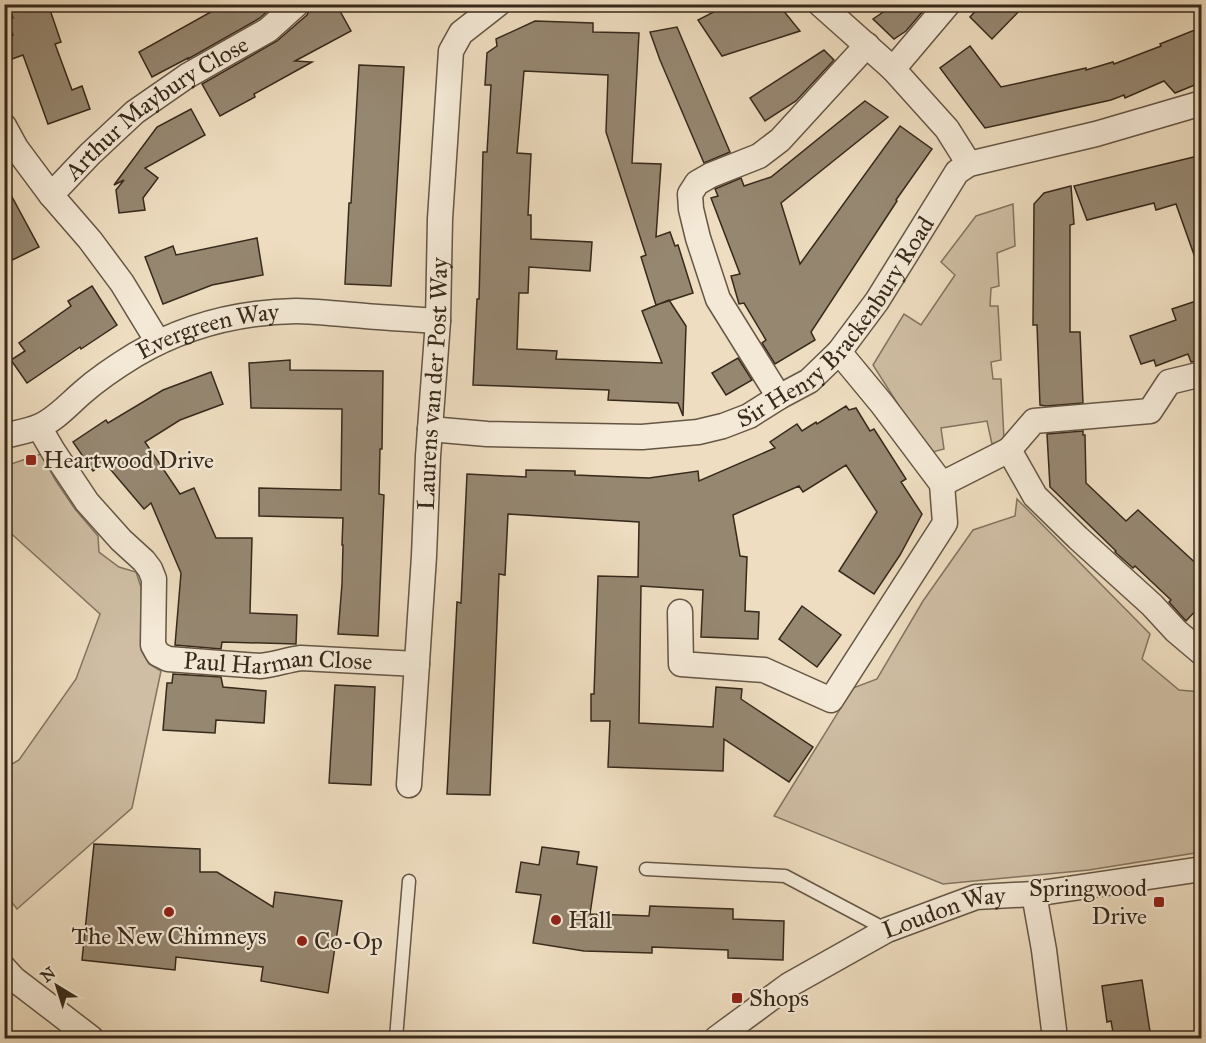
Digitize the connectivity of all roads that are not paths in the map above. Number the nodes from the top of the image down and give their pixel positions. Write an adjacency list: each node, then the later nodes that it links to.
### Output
1 (297, 4): 10 (street, Arthur Maybury Close)
2 (498, 4): 11 (street, Laurens van der Post Way)
3 (820, 4): 5 (street)
4 (948, 4): 6 (street)
5 (867, 45): 6 (street); 15 (street)
6 (893, 69): 9 (street)
7 (1202, 103): 9 (street)
8 (4, 126): 10 (street)
9 (969, 165): 13 (street, Sir Henry Brackenbury Road)
10 (51, 195): 12 (street)
11 (438, 321): 12 (street, Evergreen Way); 17 (street, Laurens van der Post Way)
12 (158, 342): 16 (street, Evergreen Way)
13 (839, 352): 15 (street, Sir Henry Brackenbury Road); 20 (street)
14 (1202, 374): 19 (street)
15 (779, 397): 17 (street, Sir Henry Brackenbury Road)
16 (39, 427): 18 (street, Evergreen Way); 23 (street, Paul Harman Close)
17 (430, 429): 23 (street, Laurens van der Post Way)
18 (4, 436)
19 (1009, 450): 20 (street); 22 (street)
20 (942, 484): 21 (street)
21 (680, 612)
22 (1202, 653)
23 (417, 664): 24 (street, Laurens van der Post Way)
24 (409, 785)
25 (646, 869): 29 (lane)
26 (1202, 869): 28 (street, Loudon Way)
27 (409, 881): 32 (lane)
28 (1034, 894): 29 (street, Loudon Way); 34 (street)
29 (886, 930): 33 (street, Loudon Way)
30 (8, 979): 31 (street)
31 (91, 1038)
32 (396, 1038)
33 (717, 1038)
34 (1055, 1038)

